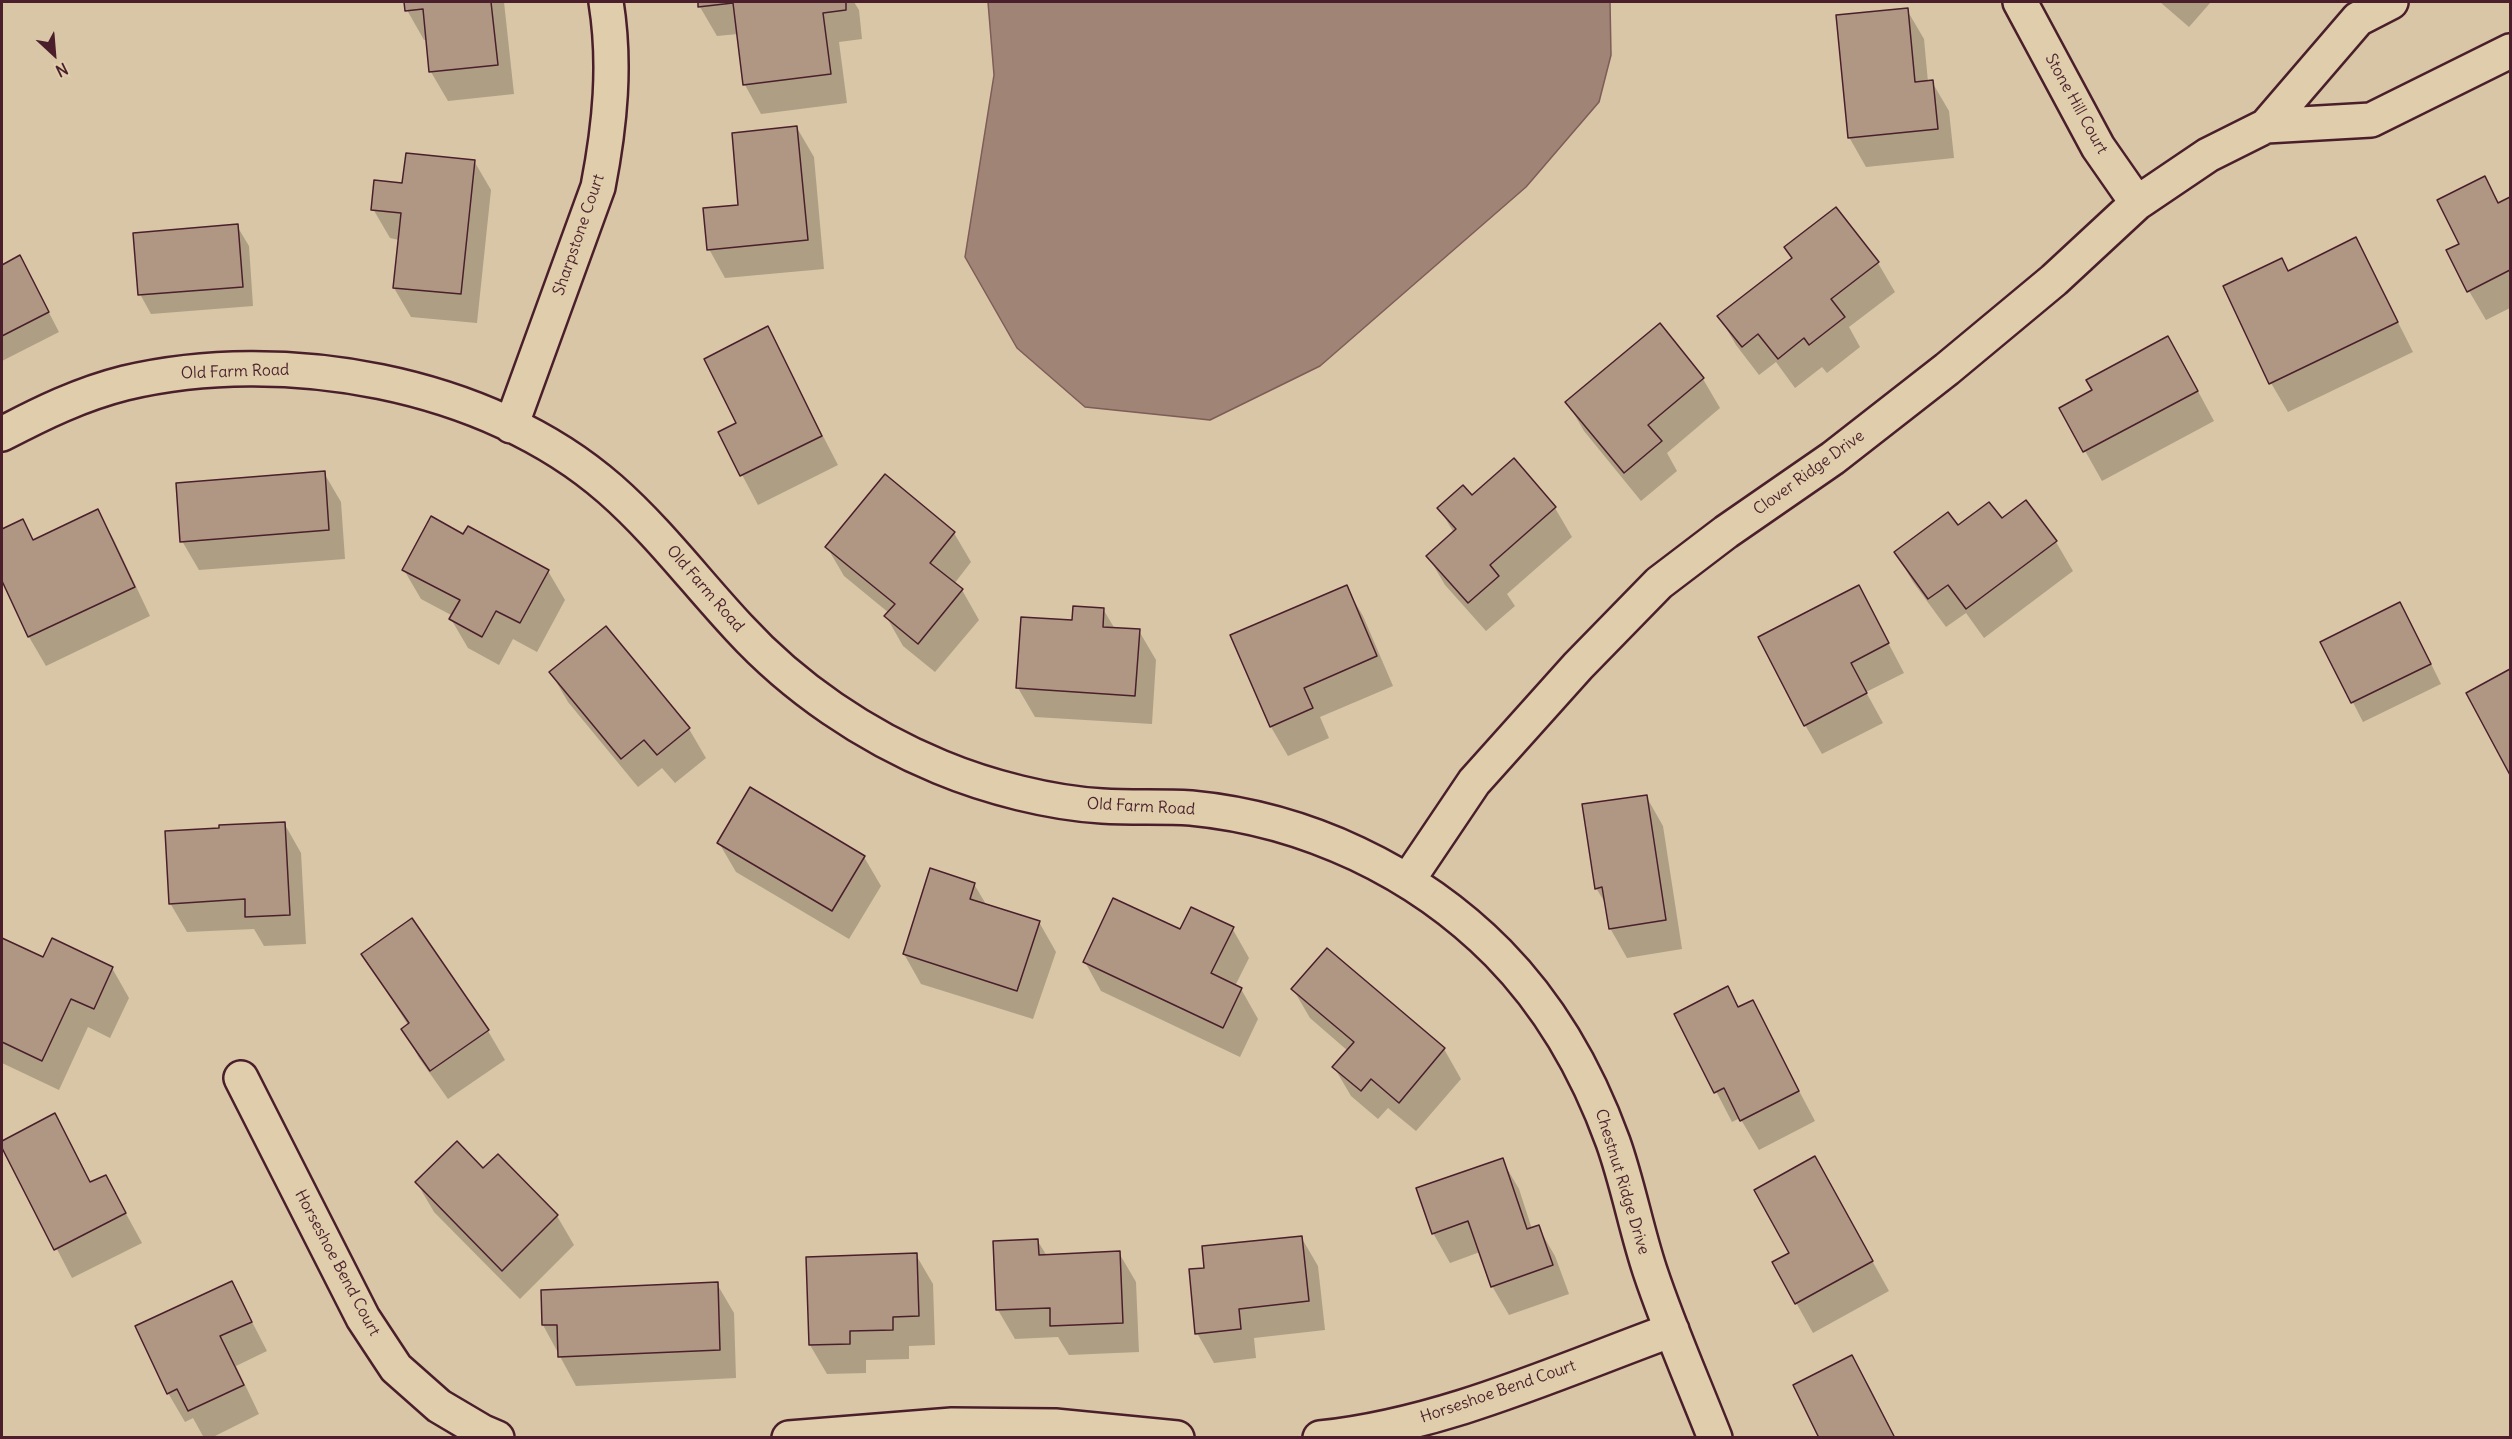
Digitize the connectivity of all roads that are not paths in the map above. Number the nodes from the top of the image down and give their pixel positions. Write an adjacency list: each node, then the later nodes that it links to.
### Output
1 (606, 2): 7 (street, Sharpstone Court)
2 (2020, 2): 6 (street, Stone Hill Court)
3 (2391, 2): 5 (street, Clover Ridge Drive)
4 (2511, 51): 5 (street, Clover Ridge Drive)
5 (2266, 126): 6 (street, Clover Ridge Drive)
6 (2137, 203): 9 (street, Clover Ridge Drive)
7 (511, 426): 8 (street, Old Farm Road); 9 (street, Old Farm Road)
8 (2, 434)
9 (1408, 880): 11 (street, Chestnut Ridge Drive)
10 (241, 1078): 12 (street, Horseshoe Bend Court)
11 (1672, 1330): 15 (street, Horseshoe Bend Court); 16 (street, Chestnut Ridge Drive)
12 (497, 1437)
13 (789, 1437): 14 (street)
14 (1177, 1437)
15 (1320, 1437)
16 (1715, 1437)

